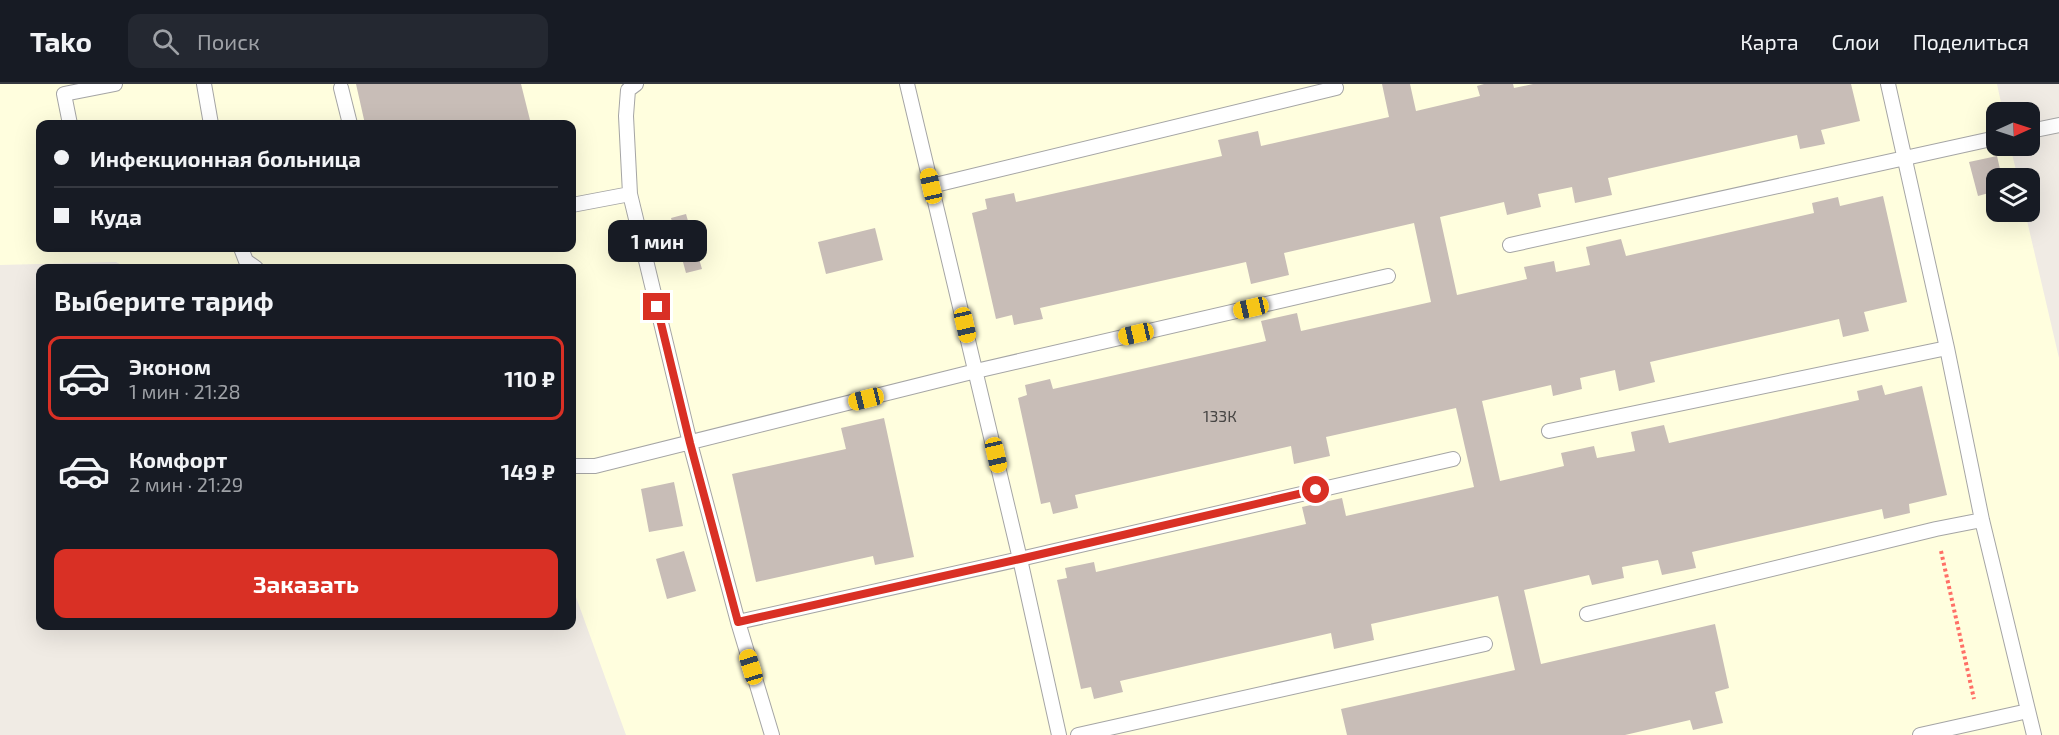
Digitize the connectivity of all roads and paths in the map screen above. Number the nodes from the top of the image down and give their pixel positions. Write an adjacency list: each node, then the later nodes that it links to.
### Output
1 (115, 84): 8 (lane)
2 (204, 84): 9 (lane)
3 (636, 84): 16 (lane)
4 (907, 84): 15 (lane)
5 (1888, 84): 14 (lane)
6 (1336, 87): 15 (lane)
7 (341, 88): 10 (lane)
8 (69, 120)
9 (210, 120)
10 (349, 120)
11 (2059, 125): 12 (lane)
12 (2040, 129)
13 (1986, 140): 14 (lane)
14 (1904, 157): 18 (lane); 20 (lane)
15 (931, 186): 21 (lane)
16 (630, 194): 17 (lane); 23 (lane)
17 (576, 204)
18 (1510, 245)
19 (1388, 276): 21 (lane)
20 (1947, 348): 22 (lane); 26 (lane)
21 (976, 371): 23 (lane); 28 (lane)
22 (1549, 431)
23 (690, 443): 25 (lane); 30 (lane)
24 (1453, 459): 28 (lane)
25 (576, 466)
26 (1982, 520): 27 (lane); 32 (lane)
27 (1936, 529): 29 (lane); 33 (path)
28 (1020, 559): 30 (lane); 35 (lane)
29 (1587, 614)
30 (738, 622): 34 (lane)
31 (1485, 644): 36 (lane)
32 (2028, 711): 33 (lane); 38 (lane)
33 (1979, 722): 37 (lane)
34 (772, 735)
35 (1059, 735)
36 (1078, 735)
37 (1920, 735)
38 (2034, 735)

